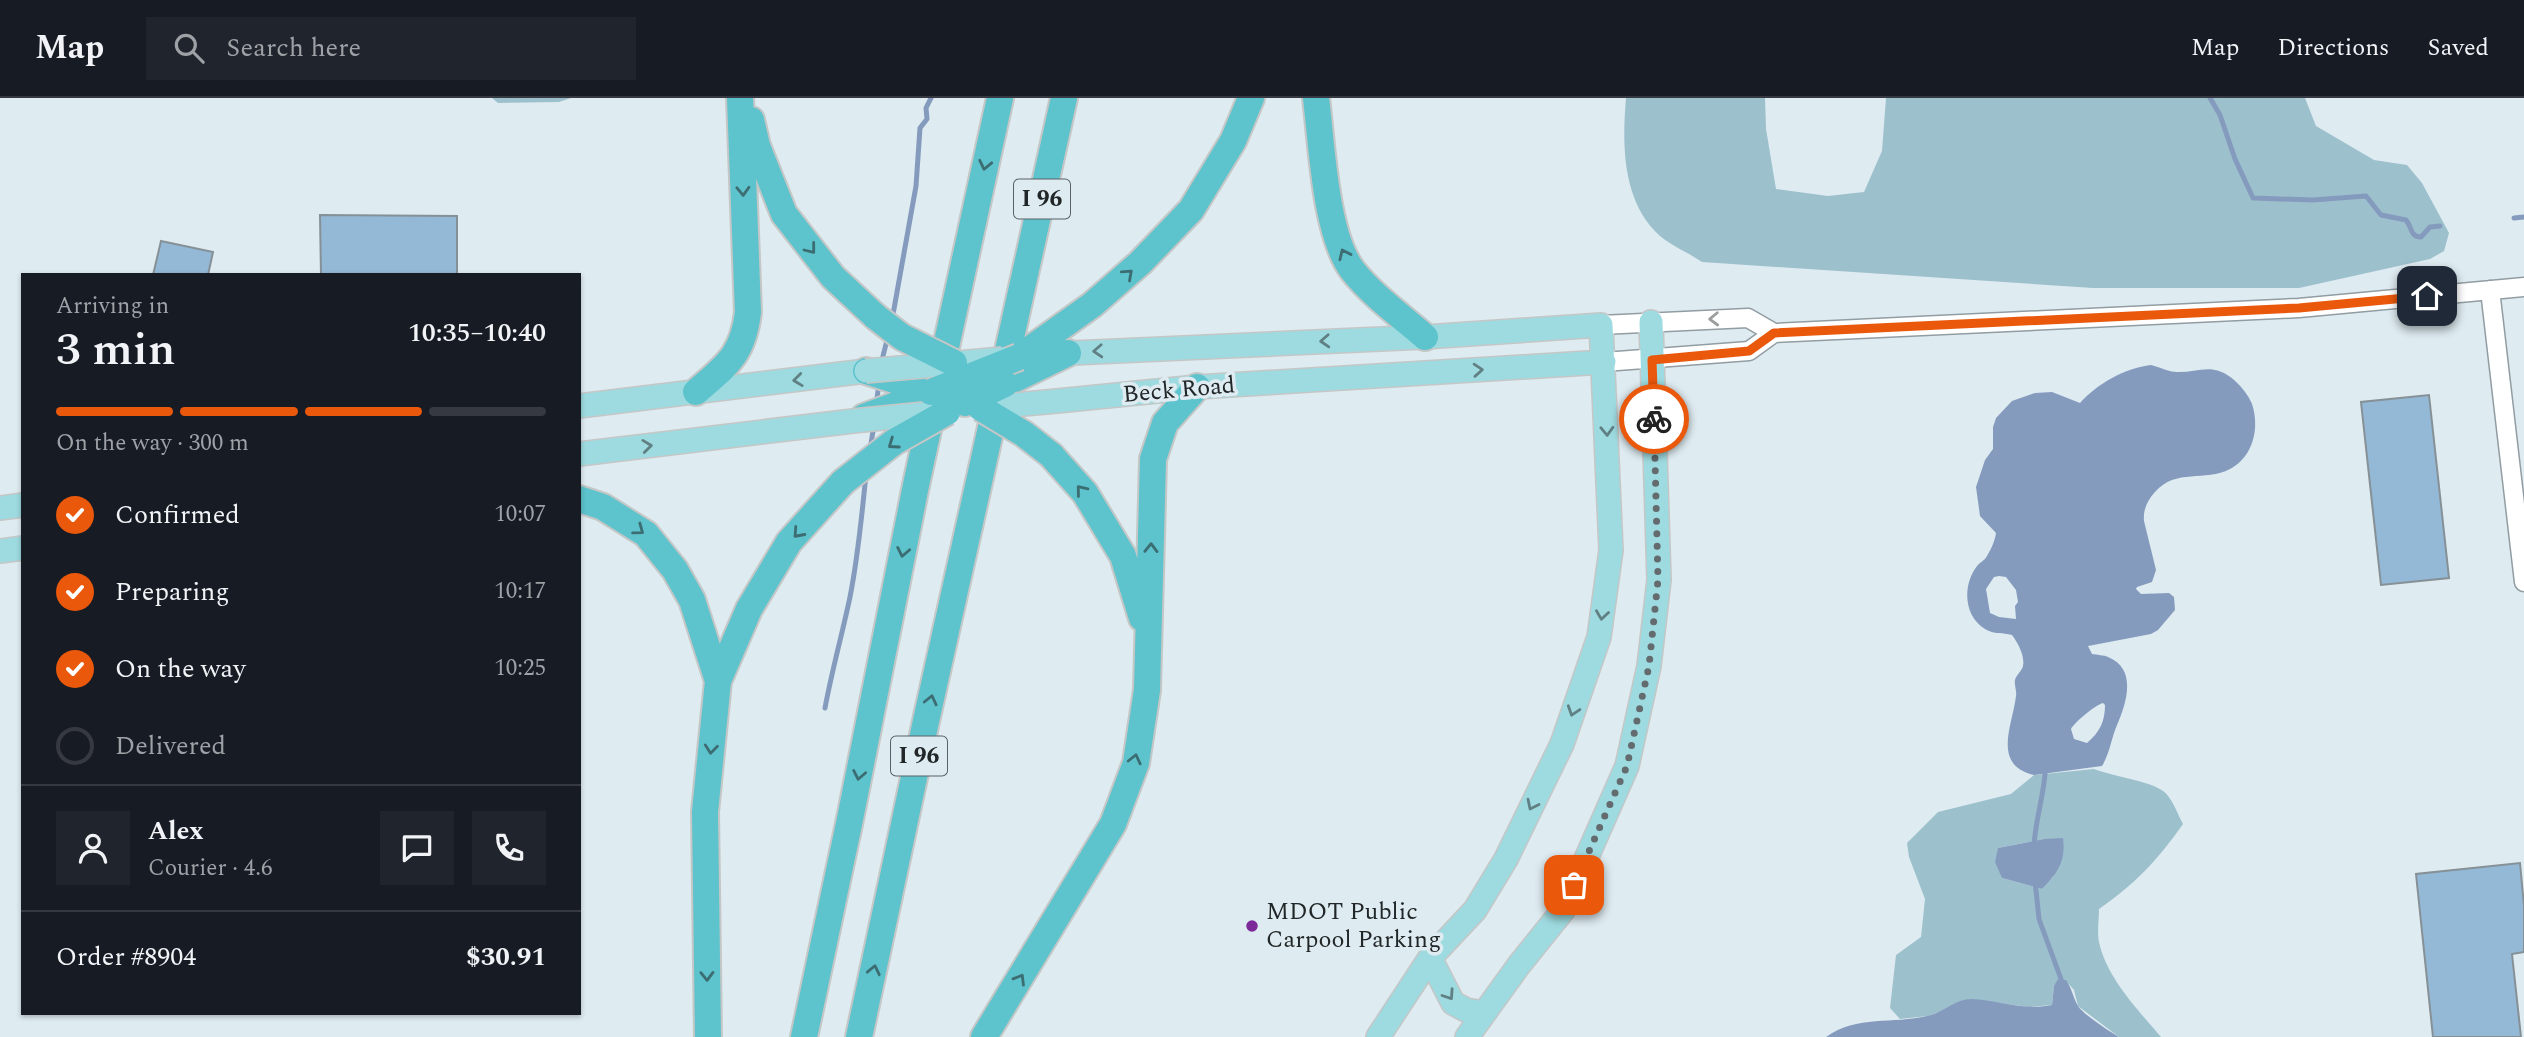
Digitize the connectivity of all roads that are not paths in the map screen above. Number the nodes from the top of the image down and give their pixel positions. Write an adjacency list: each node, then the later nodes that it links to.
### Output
1 (740, 98): 21 (highway, one-way to 21)
2 (747, 98): 17 (highway, one-way to 17, bridge)
3 (1000, 98): 38 (highway, I 96, one-way to 38)
4 (1064, 98): 39 (highway, I 96, one-way to 4)
5 (1251, 98): 14 (highway, one-way to 5)
6 (1316, 98): 12 (highway, one-way to 6)
7 (2524, 287): 8 (street, Beck Road)
8 (2490, 290): 11 (street, Beck Road); 32 (street)
9 (1651, 322): 10 (street, Beck Road); 11 (street, Beck Road, one-way to 9); 15 (main road)
10 (1601, 325): 12 (main road, Beck Road); 16 (main road)
11 (1774, 333): 15 (street, Beck Road)
12 (1425, 337): 13 (main road, Beck Road, one-way to 13)
13 (1068, 353): 14 (main road, Beck Road); 19 (highway)
14 (1019, 357): 17 (highway, bridge)
15 (1652, 360): 16 (street, Beck Road); 36 (main road)
16 (1604, 362): 20 (main road, Beck Road, one-way to 16); 35 (main road, one-way to 35)
17 (967, 368): 18 (main road, bridge); 19 (highway, bridge); 23 (highway, bridge)
18 (866, 371): 21 (main road, one-way to 21); 23 (highway, bridge)
19 (1005, 384): 22 (highway, bridge); 23 (highway, bridge)
20 (1196, 387): 22 (main road, Beck Road); 34 (highway, one-way to 20)
21 (696, 392): 24 (main road)
22 (1057, 401): 23 (main road, Beck Road, bridge)
23 (956, 404): 25 (highway, bridge); 33 (highway, one-way to 33, bridge); 34 (highway, one-way to 23, bridge)
24 (581, 406)
25 (853, 421): 26 (main road, one-way to 25)
26 (581, 454)
27 (581, 500): 33 (highway, one-way to 33)
28 (21, 505): 29 (main road)
29 (0, 508)
30 (21, 548): 31 (main road)
31 (0, 551)
32 (2524, 582)
33 (718, 681): 37 (highway, one-way to 37)
34 (1147, 690): 40 (highway, one-way to 34)
35 (1430, 958): 36 (main road, one-way to 36); 41 (main road)
36 (1485, 1013): 42 (main road)
37 (708, 1037)
38 (804, 1037)
39 (859, 1037)
40 (985, 1037)
41 (1378, 1037)
42 (1467, 1037)

